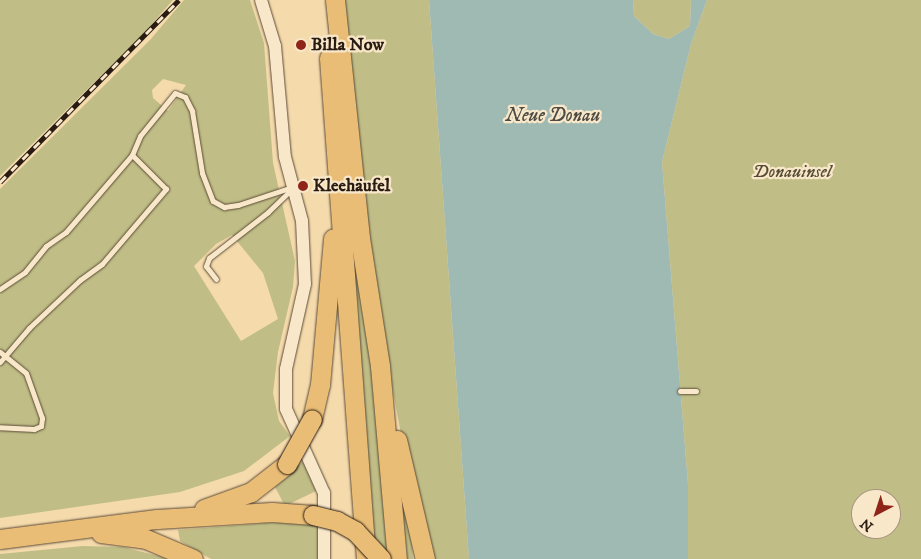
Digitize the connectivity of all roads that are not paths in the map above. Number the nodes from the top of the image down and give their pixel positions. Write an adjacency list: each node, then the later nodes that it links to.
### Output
1 (261, 0): 6 (street)
2 (323, 0): 5 (highway)
3 (335, 0): 11 (highway)
4 (132, 155): 6 (lane); 8 (lane); 9 (lane)
5 (337, 163): 15 (highway, bridge); 20 (highway)
6 (294, 187): 7 (lane); 19 (street)
7 (216, 278)
8 (0, 289)
9 (2, 354): 10 (lane); 14 (lane)
10 (0, 362)
11 (380, 366): 22 (highway); 23 (highway)
12 (696, 391): 13 (lane)
13 (680, 392)
14 (0, 427)
15 (157, 519): 16 (highway); 21 (highway, bridge)
16 (74, 532): 17 (highway); 18 (highway)
17 (0, 539)
18 (193, 559)
19 (324, 559)
20 (366, 559)
21 (381, 559)
22 (397, 559)
23 (425, 559)

